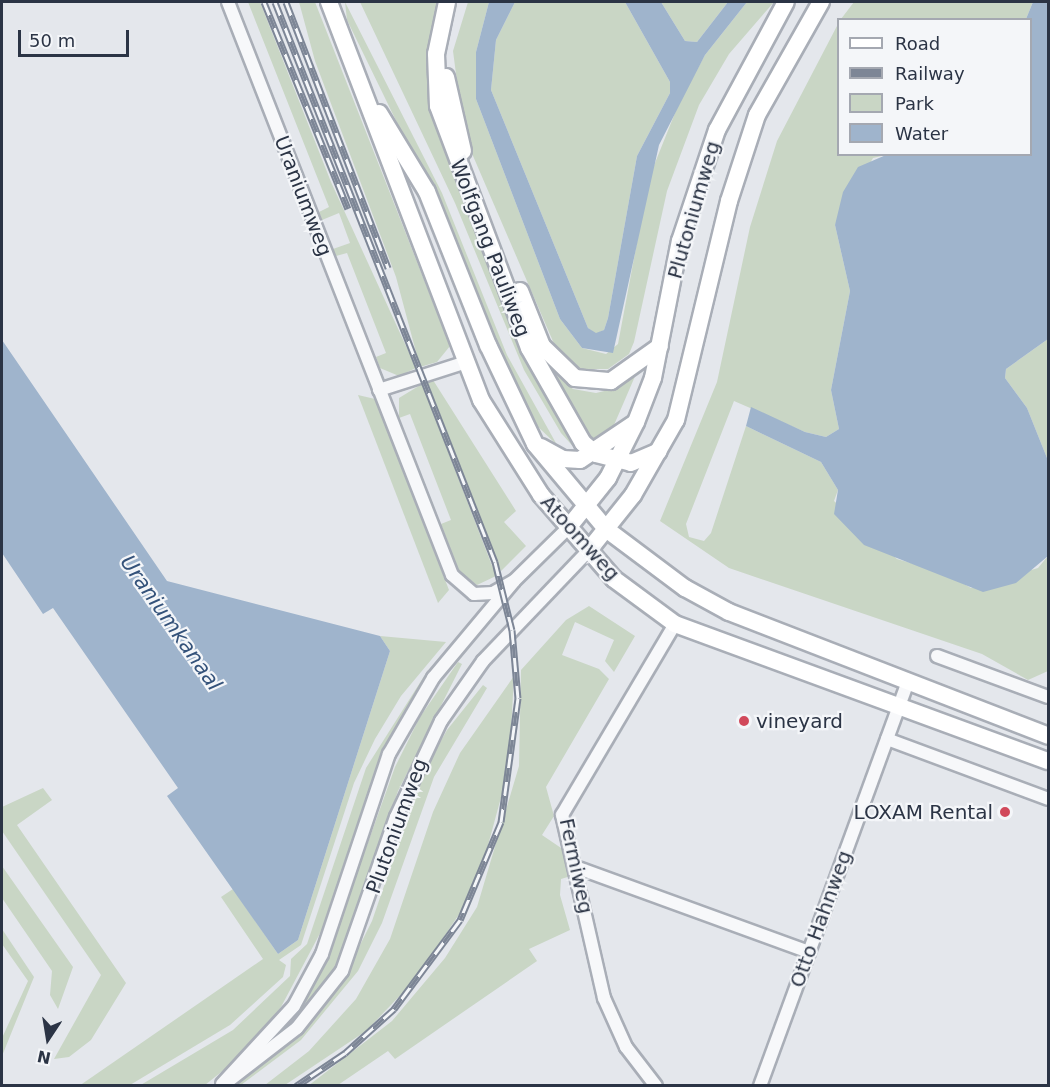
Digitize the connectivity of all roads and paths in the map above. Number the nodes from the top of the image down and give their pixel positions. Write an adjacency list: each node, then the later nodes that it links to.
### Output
1 (228, 2): 10 (street, Uraniumweg)
2 (329, 2): 7 (main road, Atoomweg)
3 (447, 2): 14 (main road, Wolfgang Pauliweg)
4 (459, 2): 8 (main road, Wolfgang Pauliweg)
5 (786, 2): 8 (main road, Plutoniumweg)
6 (821, 2): 13 (main road, Plutoniumweg)
7 (369, 100): 9 (main road, Atoomweg); 12 (main road, Atoomweg)
8 (660, 346): 11 (main road, Plutoniumweg)
9 (466, 362): 10 (street); 17 (main road, Atoomweg)
10 (379, 390): 20 (street, Uraniumweg)
11 (636, 423): 14 (main road); 15 (main road, Plutoniumweg)
12 (535, 444): 14 (main road); 16 (main road, Atoomweg)
13 (663, 449): 15 (main road); 18 (main road, Plutoniumweg)
14 (596, 454): 15 (main road, Wolfgang Pauliweg)
15 (618, 463): 16 (main road, Plutoniumweg)
16 (586, 509): 17 (main road, Plutoniumweg); 18 (main road, Atoomweg)
17 (568, 528): 19 (main road, Atoomweg); 20 (street, Plutoniumweg)
18 (606, 529): 19 (main road, Plutoniumweg); 23 (main road, Atoomweg)
19 (589, 550): 21 (main road, Atoomweg); 32 (street, Plutoniumweg)
20 (514, 580): 32 (street, Plutoniumweg)
21 (675, 624): 25 (main road, Atoomweg); 30 (street, Fermiweg)
22 (937, 656): 24 (street)
23 (907, 684): 25 (street, Otto Hahnweg); 26 (main road, Atoomweg)
24 (1048, 697)
25 (898, 706): 27 (street, Otto Hahnweg); 28 (main road, Atoomweg)
26 (1048, 736)
27 (887, 739): 29 (street); 31 (street, Otto Hahnweg)
28 (1048, 761)
29 (1048, 799)
30 (578, 868): 31 (street); 33 (street, Fermiweg)
31 (809, 951): 34 (street, Otto Hahnweg)
32 (220, 1085)
33 (656, 1086)
34 (760, 1086)

